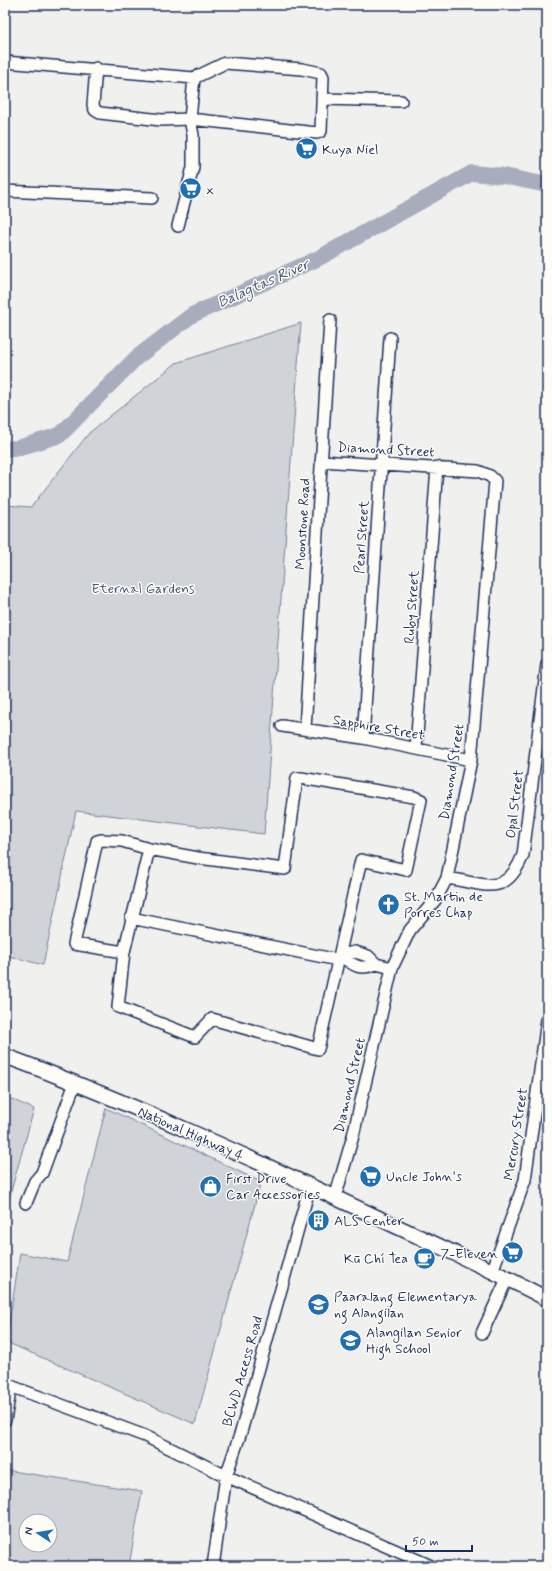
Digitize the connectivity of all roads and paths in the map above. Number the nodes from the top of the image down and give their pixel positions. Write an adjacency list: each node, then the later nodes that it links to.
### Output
1 (5, 62): 2 (street)
2 (96, 68): 3 (street); 6 (street)
3 (194, 78): 4 (street); 6 (street)
4 (322, 99): 5 (street); 6 (street)
5 (401, 101)
6 (190, 119): 9 (street)
7 (5, 191): 8 (street)
8 (152, 198)
9 (178, 226)
10 (330, 320): 12 (street, Moonstone Road)
11 (390, 338): 13 (street, Pearl Street)
12 (321, 461): 13 (street, Diamond Street); 17 (street, Moonstone Road)
13 (381, 465): 14 (street, Diamond Street); 18 (street, Pearl Street)
14 (436, 467): 19 (street, Ruby Street); 20 (street, Diamond Street)
15 (547, 664): 22 (street, Opal Street)
16 (282, 726): 17 (street, Sapphire Street)
17 (305, 729): 18 (street, Sapphire Street)
18 (363, 738): 19 (street, Sapphire Street)
19 (416, 748): 20 (street, Sapphire Street)
20 (471, 760): 22 (street, Diamond Street)
21 (149, 849): 23 (street); 24 (street); 25 (street)
22 (447, 878): 26 (street, Diamond Street)
23 (131, 918): 24 (street); 25 (street)
24 (124, 952): 25 (street)
25 (339, 957): 26 (street)
26 (392, 968): 31 (street, Diamond Street)
27 (547, 1020): 33 (street, Mercury Street)
28 (5, 1056): 29 (main road, National Highway 4)
29 (75, 1083): 30 (main road, National Highway 4); 32 (street)
30 (310, 1186): 31 (main road, National Highway 4); 39 (street, BCWD Access Road)
31 (335, 1198): 33 (main road, National Highway 4)
32 (26, 1204)
33 (492, 1272): 34 (main road, National Highway 4)
34 (507, 1279): 35 (main road, National Highway 4); 36 (street)
35 (547, 1300)
36 (482, 1333)
37 (8, 1385): 38 (street); 39 (street)
38 (5, 1420)
39 (226, 1476): 40 (street); 41 (street, BCWD Access Road)
40 (428, 1565)
41 (213, 1566)

